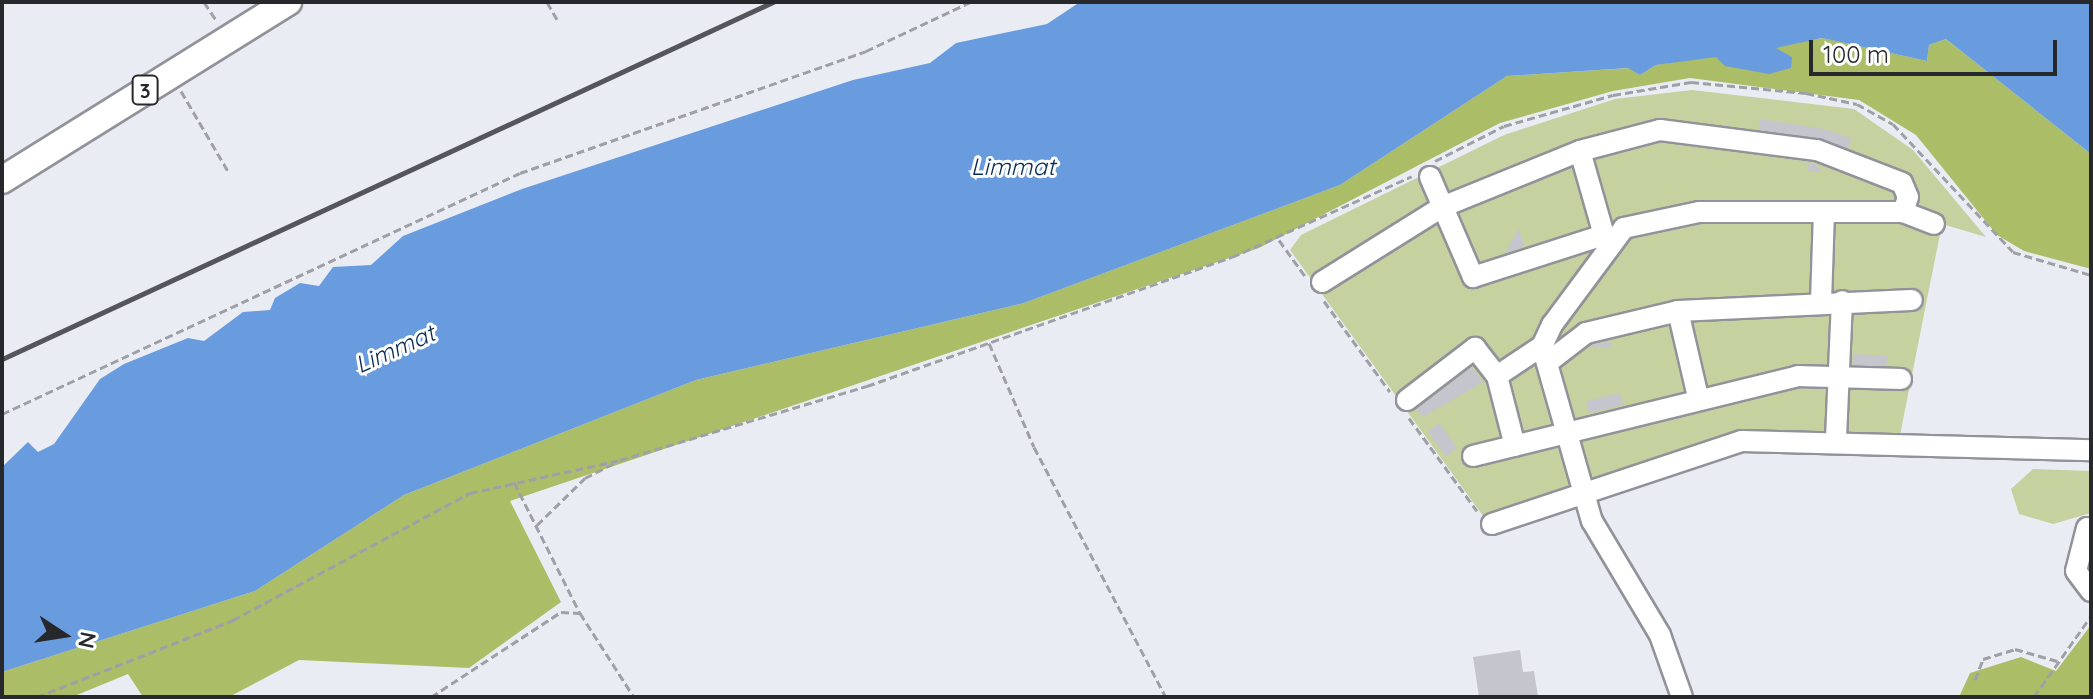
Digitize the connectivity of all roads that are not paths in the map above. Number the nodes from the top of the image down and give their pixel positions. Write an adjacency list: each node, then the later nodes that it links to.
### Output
1 (288, 2): 4 (main road, 3)
2 (1580, 151): 5 (lane); 7 (lane); 9 (lane)
3 (1430, 177): 5 (lane)
4 (2, 180)
5 (1442, 207): 9 (lane); 10 (lane)
6 (1824, 212): 7 (lane); 9 (lane); 13 (lane)
7 (1903, 212): 8 (lane)
8 (1934, 224)
9 (1606, 242): 15 (lane)
10 (1322, 282)
11 (1912, 300): 12 (lane)
12 (1842, 301): 13 (lane); 17 (lane)
13 (1821, 302): 14 (lane)
14 (1678, 311): 15 (lane); 19 (lane)
15 (1544, 355): 16 (lane); 21 (lane)
16 (1497, 376): 20 (lane); 23 (lane)
17 (1838, 377): 18 (lane); 19 (lane); 22 (lane)
18 (1901, 379)
19 (1698, 397): 21 (lane)
20 (1407, 400)
21 (1567, 432): 23 (lane); 26 (lane)
22 (1836, 438): 24 (lane); 26 (lane)
23 (1515, 446): 25 (lane)
24 (2091, 450)
25 (1473, 456)
26 (1583, 492): 27 (lane); 30 (lane)
27 (1492, 524)
28 (2087, 528): 29 (lane)
29 (2091, 591)
30 (1682, 697)

